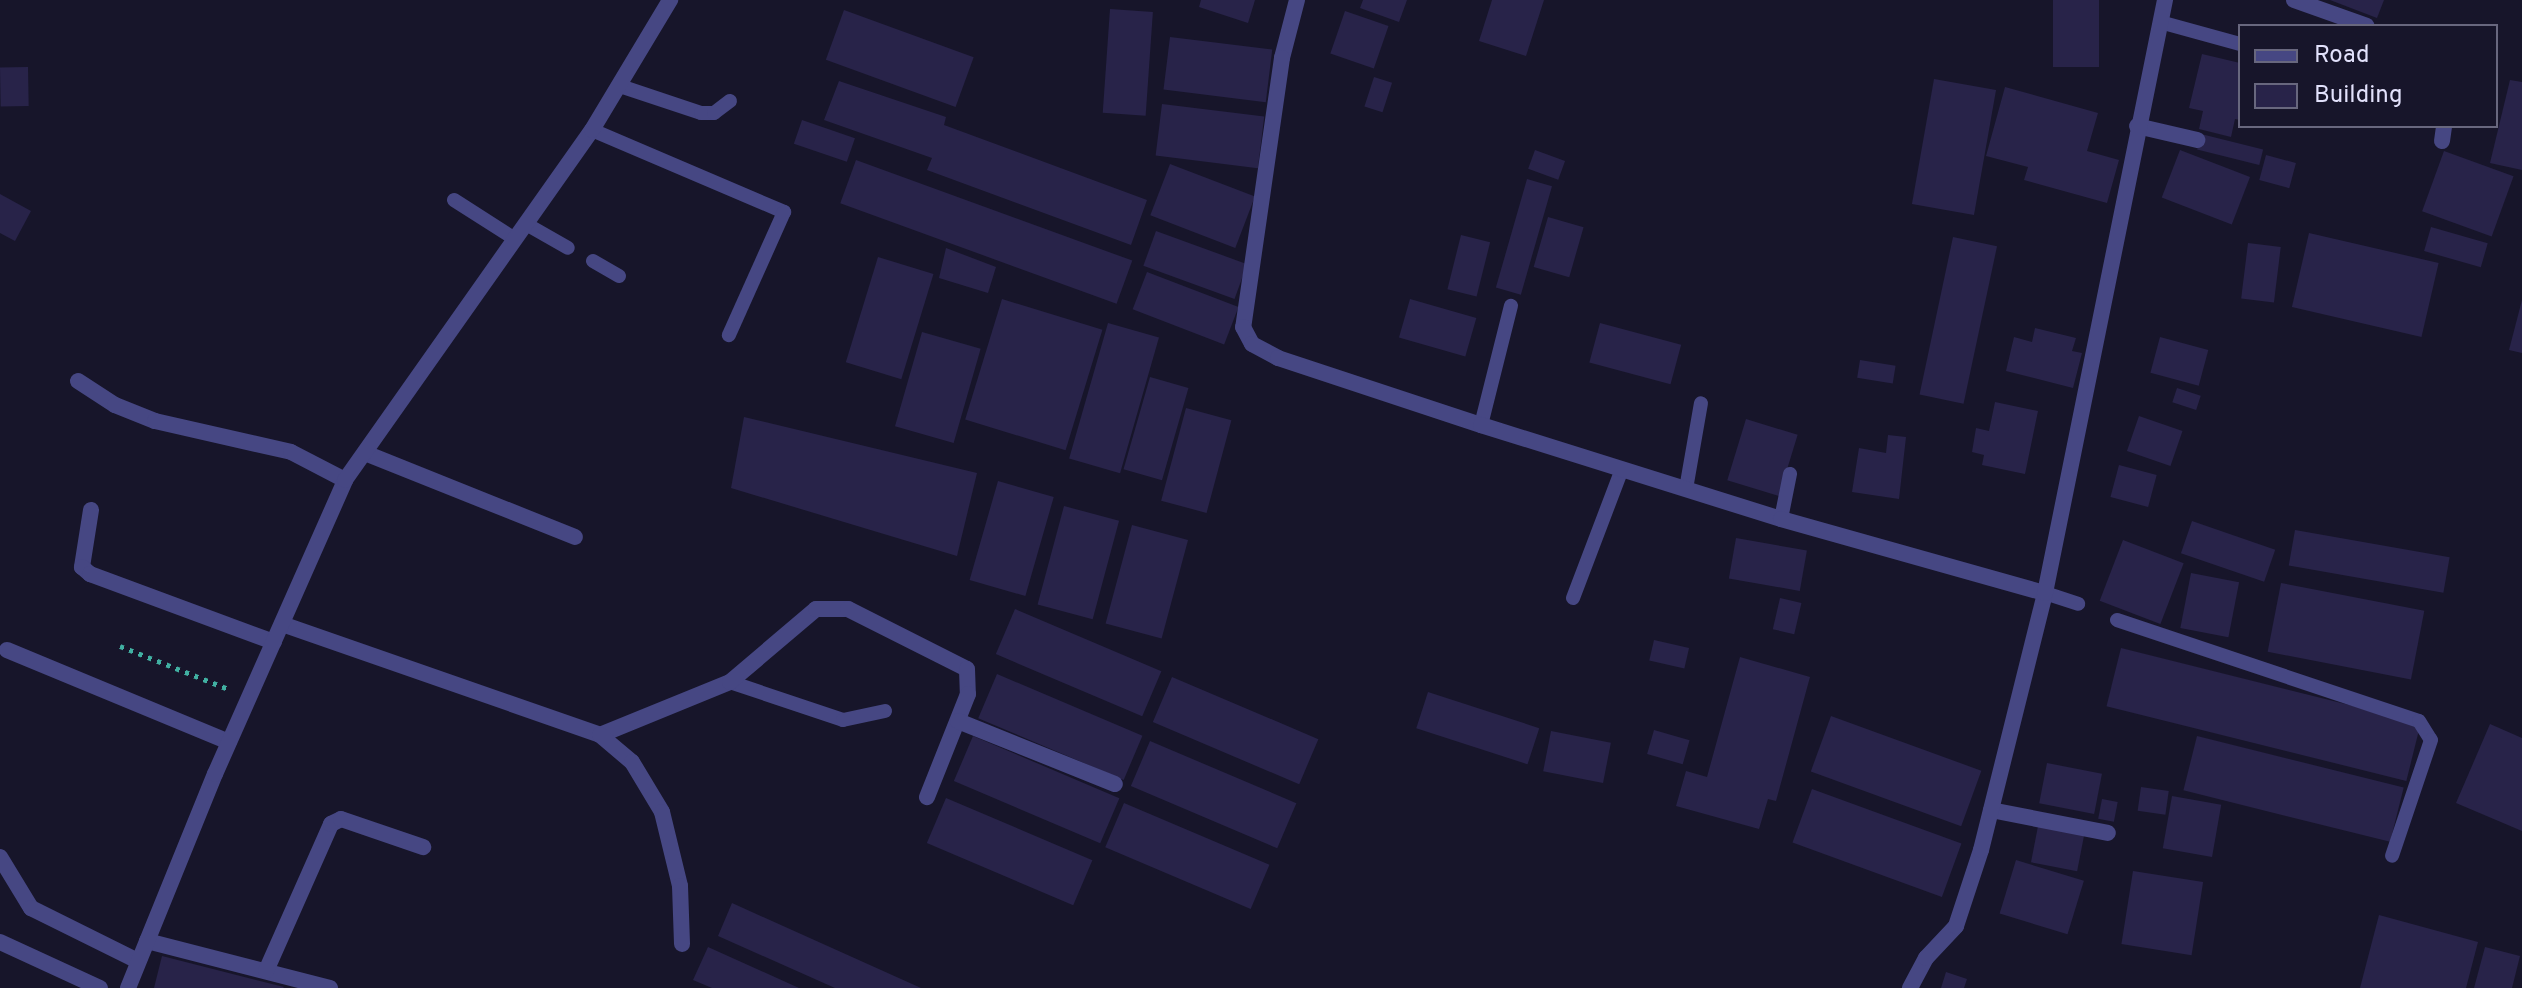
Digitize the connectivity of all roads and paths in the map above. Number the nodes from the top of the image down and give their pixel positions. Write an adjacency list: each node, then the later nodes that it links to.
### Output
1 (670, 0): 8 (street)
2 (1297, 0): 23 (street)
3 (2165, 0): 5 (street)
4 (2294, 0): 6 (street)
5 (2160, 22): 7 (lane); 10 (street)
6 (2361, 24)
7 (2238, 43)
8 (620, 86): 9 (lane); 11 (street)
9 (730, 101)
10 (2137, 126): 12 (street); 32 (street)
11 (592, 130): 14 (street); 20 (lane)
12 (2197, 140)
13 (454, 200): 15 (lane)
14 (526, 224): 15 (street); 16 (lane)
15 (515, 239): 24 (street)
16 (568, 248)
17 (593, 261): 18 (lane)
18 (619, 276)
19 (1511, 306): 23 (lane)
20 (729, 335)
21 (78, 381): 27 (street)
22 (1701, 403): 28 (lane)
23 (1481, 425): 25 (street)
24 (365, 453): 27 (street); 31 (street)
25 (1622, 469): 28 (street); 33 (lane)
26 (1790, 474): 30 (lane)
27 (345, 480): 36 (street)
28 (1686, 489): 30 (street)
29 (91, 510): 37 (street)
30 (1781, 519): 32 (street)
31 (575, 537)
32 (2045, 593): 34 (lane); 48 (street)
33 (1573, 598)
34 (2078, 604)
35 (2117, 620): 51 (lane)
36 (282, 624): 37 (street); 44 (street)
37 (274, 642): 41 (street)
38 (120, 646): 41 (path)
39 (7, 650): 45 (street)
40 (730, 682): 42 (lane); 43 (street); 44 (street)
41 (249, 697): 45 (street)
42 (885, 711)
43 (958, 721): 46 (street); 47 (street)
44 (600, 735): 55 (street)
45 (229, 742): 53 (street)
46 (1115, 784)
47 (927, 797)
48 (1991, 810): 49 (street); 61 (street)
49 (2108, 833)
50 (423, 847): 57 (street)
51 (2392, 856)
52 (0, 857): 56 (street)
53 (147, 941): 56 (street); 57 (street)
54 (0, 942): 58 (street)
55 (682, 944)
56 (138, 961): 59 (street)
57 (266, 971): 60 (street)
58 (100, 988)
59 (128, 988)
60 (330, 988)
61 (1910, 988)

